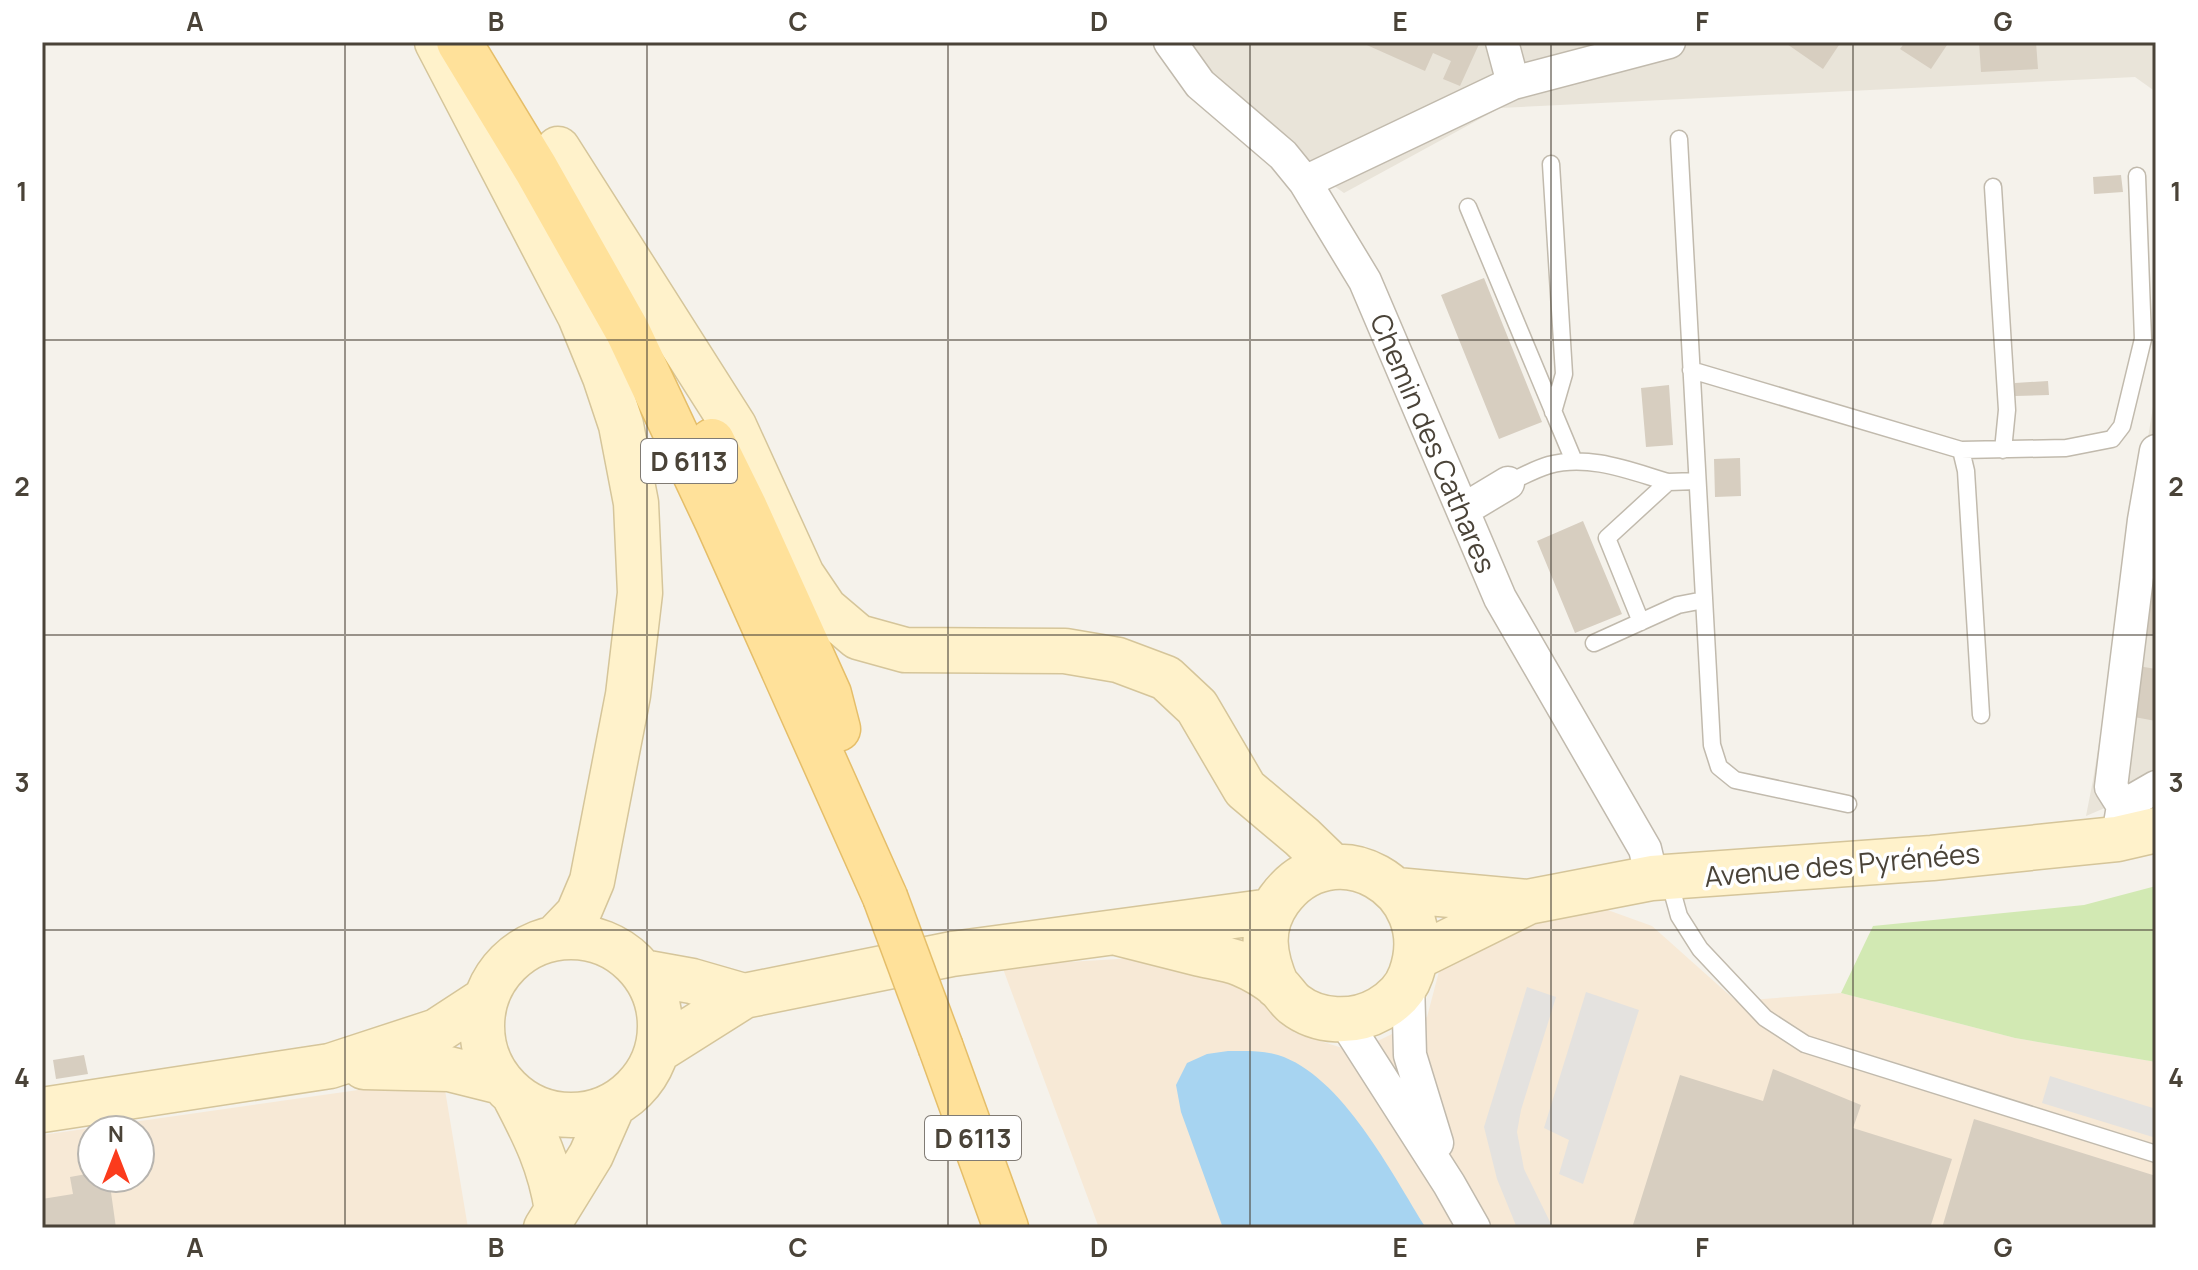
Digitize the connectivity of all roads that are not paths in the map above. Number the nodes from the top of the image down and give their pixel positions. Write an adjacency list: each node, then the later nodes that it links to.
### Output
1 (437, 42): 39 (main road)
2 (459, 42): 35 (main road, D 6113)
3 (493, 42): 9 (main road, D 6113)
4 (1170, 42): 12 (street, Chemin des Cathares)
5 (1502, 42): 7 (street)
6 (1669, 42): 7 (street)
7 (1513, 83): 12 (street)
8 (1679, 139): 15 (lane)
9 (558, 149): 32 (main road); 35 (main road, D 6113)
10 (1551, 164): 16 (lane)
11 (2137, 176): 18 (lane)
12 (1305, 182): 24 (street, Chemin des Cathares)
13 (1993, 187): 18 (lane)
14 (1468, 207): 16 (lane)
15 (1691, 370): 17 (lane); 21 (lane)
16 (1553, 412): 20 (lane)
17 (1961, 450): 18 (lane); 28 (lane)
18 (2003, 450)
19 (2156, 451): 31 (street)
20 (1574, 461): 22 (lane); 23 (lane)
21 (1697, 481): 22 (lane); 25 (lane)
22 (1668, 482): 26 (lane)
23 (1508, 483): 24 (street)
24 (1463, 510): 33 (street, Chemin des Cathares)
25 (1704, 600): 26 (lane); 30 (lane)
26 (1641, 622): 27 (lane)
27 (1594, 643)
28 (1981, 715)
29 (2156, 787): 31 (street)
30 (1848, 804)
31 (2132, 825): 33 (main road, Avenue des Pyrénées)
32 (1333, 867): 34 (main road); 37 (main road)
33 (1660, 878): 36 (main road, Avenue des Pyrénées); 51 (lane)
34 (1396, 890): 36 (main road, Avenue des Pyrénées); 40 (main road)
35 (885, 897): 54 (main road, D 6113, bridge)
36 (1528, 902): 40 (main road, Avenue des Pyrénées)
37 (1271, 911): 38 (main road); 42 (main road)
38 (1117, 933): 42 (main road); 43 (main road)
39 (555, 938): 41 (main road); 44 (main road)
40 (1413, 969): 45 (main road); 52 (street)
41 (642, 972): 43 (main road); 46 (main road)
42 (1277, 986): 45 (main road)
43 (744, 996): 46 (main road)
44 (486, 999): 47 (main road); 48 (main road)
45 (1344, 1020): 52 (street)
46 (657, 1051): 49 (main road)
47 (330, 1066): 48 (main road); 50 (main road)
48 (508, 1088): 49 (main road); 53 (main road)
49 (613, 1105): 53 (main road)
50 (42, 1110)
51 (2156, 1154)
52 (1449, 1184): 55 (street)
53 (552, 1219)
54 (1006, 1228)
55 (1474, 1228)

